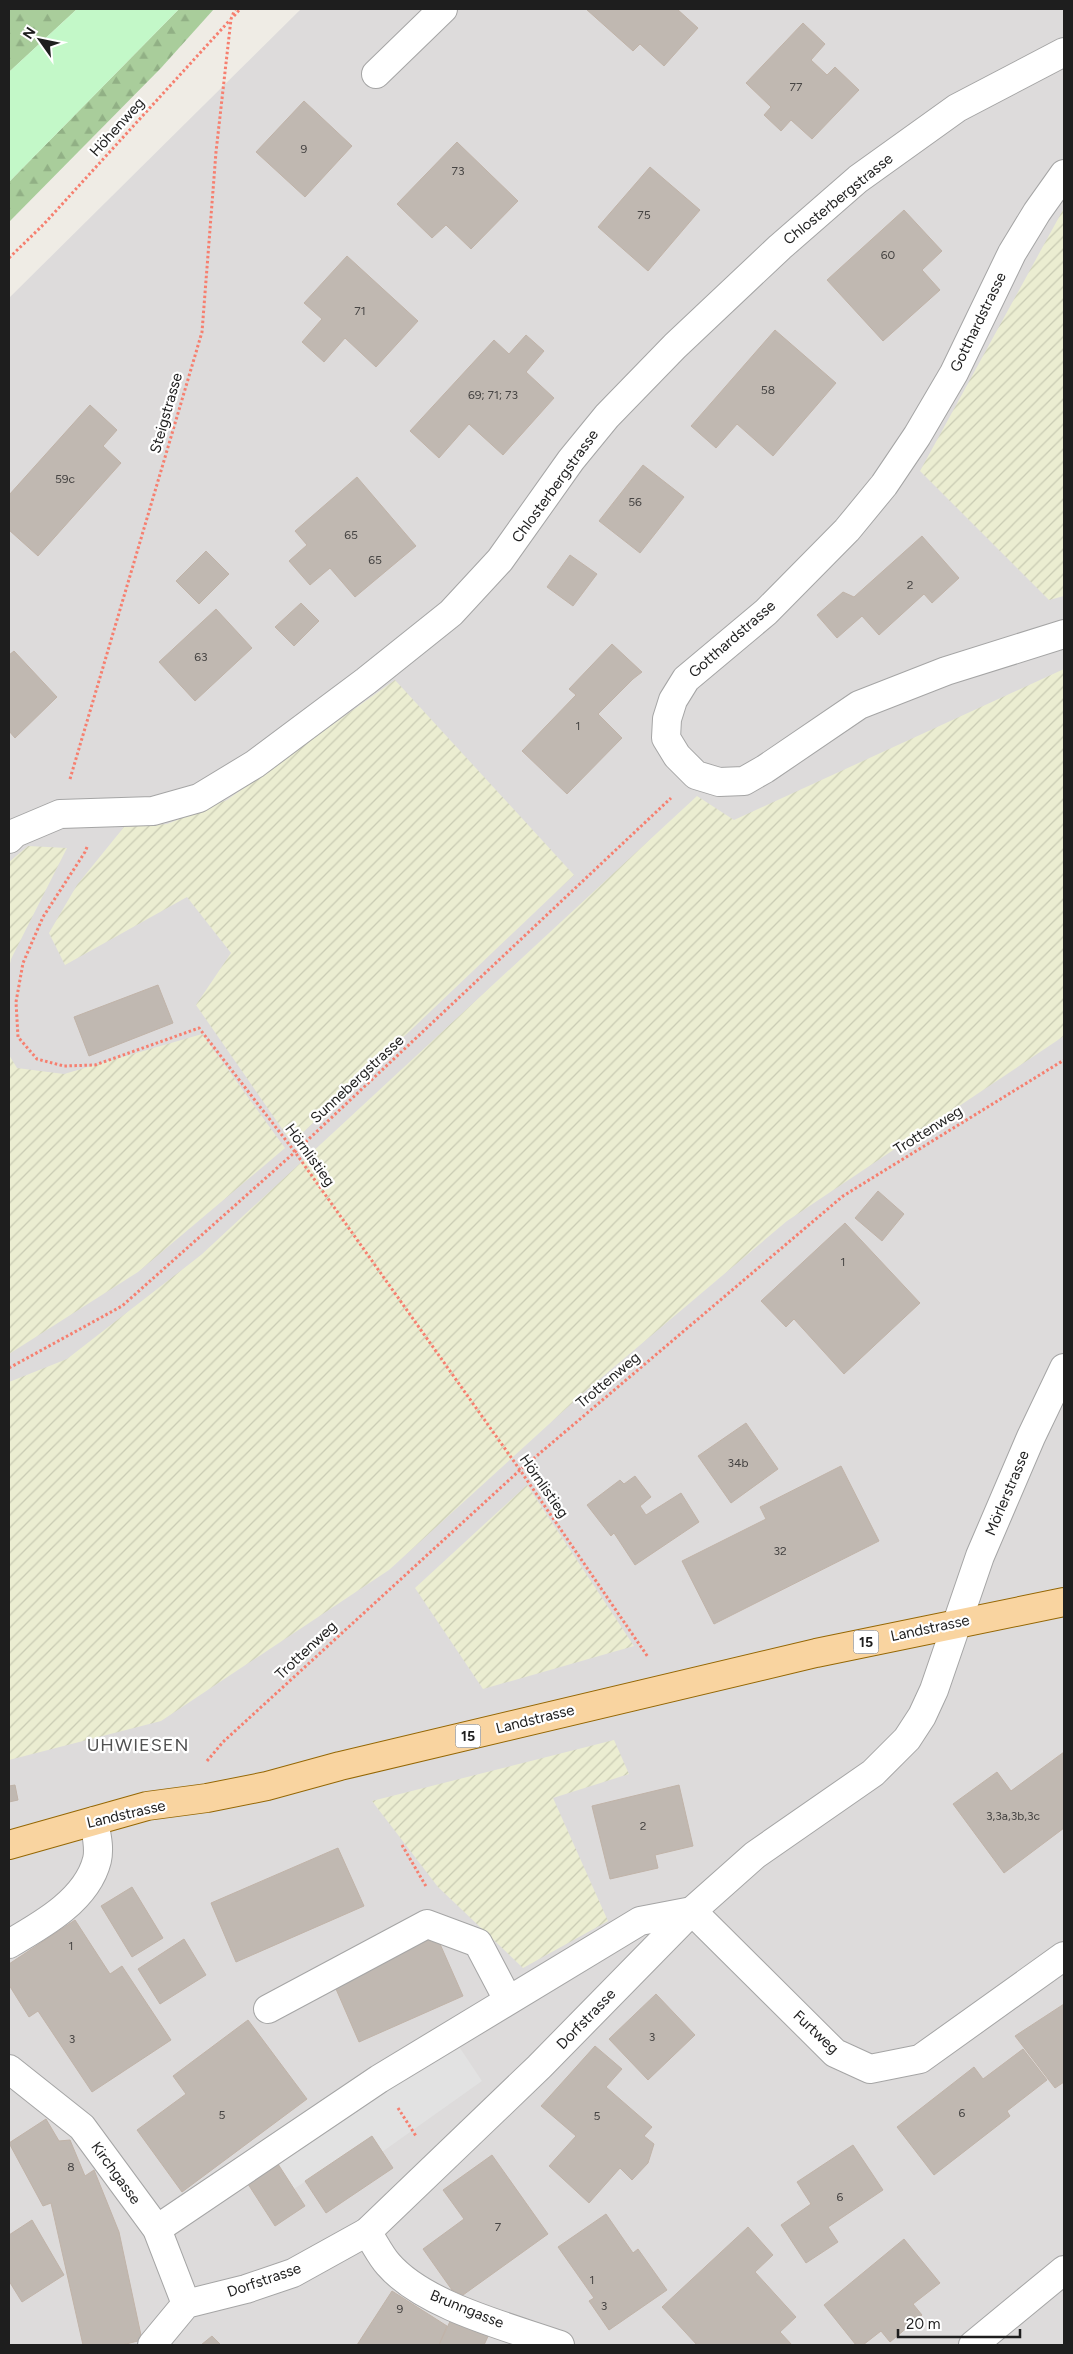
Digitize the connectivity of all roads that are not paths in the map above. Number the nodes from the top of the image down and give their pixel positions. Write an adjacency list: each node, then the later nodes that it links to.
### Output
1 (443, 9): 3 (street)
2 (1064, 52): 6 (street, Chlosterbergstrasse)
3 (376, 74)
4 (1064, 174): 5 (street, Gotthardstrasse)
5 (1064, 634)
6 (9, 839)
7 (1064, 1368): 9 (street, Mörlerstrasse)
8 (1064, 1602): 9 (main road, Landstrasse / 15)
9 (957, 1622): 10 (main road, Landstrasse / 15); 12 (street, Dorfstrasse)
10 (94, 1821): 11 (main road, Landstrasse / 15); 13 (street)
11 (9, 1845)
12 (692, 1911): 14 (street, Furtweg); 15 (street); 19 (street, Dorfstrasse)
13 (9, 1944)
14 (1064, 1956)
15 (508, 2000): 16 (street); 18 (street)
16 (268, 2009)
17 (9, 2069): 18 (street, Kirchgasse)
18 (158, 2230): 21 (street, Kirchgasse)
19 (367, 2232): 21 (street, Dorfstrasse); 23 (street, Brunngasse)
20 (1064, 2270): 24 (street)
21 (186, 2304): 22 (street)
22 (152, 2345)
23 (560, 2345)
24 (973, 2345)

